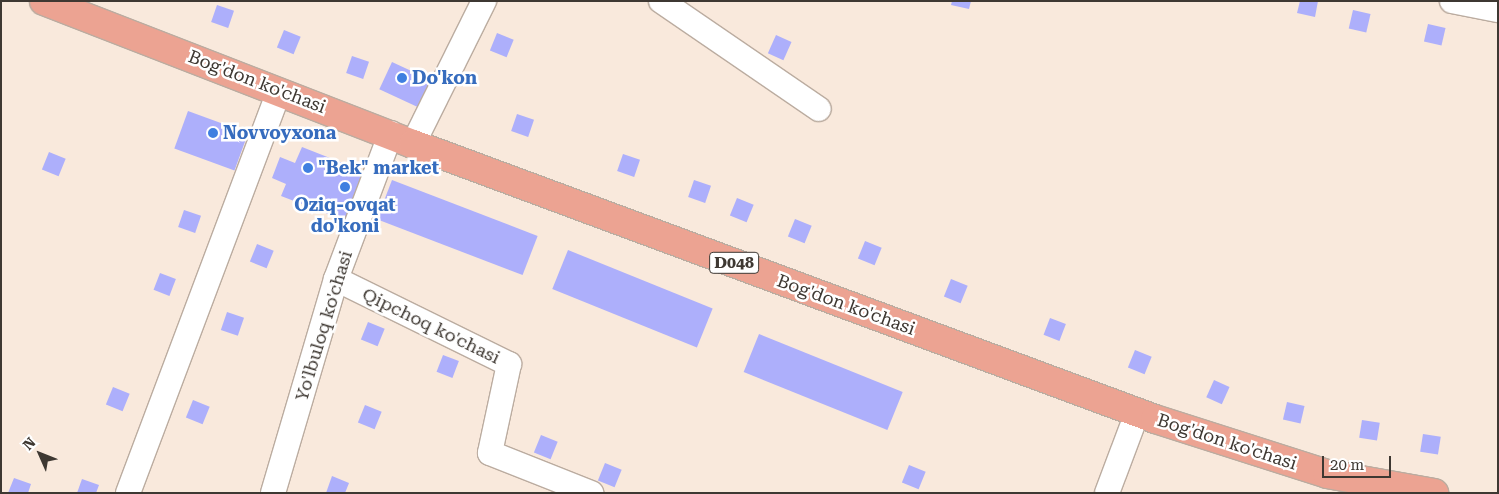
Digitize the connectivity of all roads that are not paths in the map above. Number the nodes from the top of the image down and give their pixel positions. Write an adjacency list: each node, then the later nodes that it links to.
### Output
1 (44, 1): 6 (main road, Bog'don ko'chasi / D048)
2 (484, 1): 8 (street, Yo'lbuloq ko'chasi)
3 (662, 1): 7 (street)
4 (1452, 1): 5 (street)
5 (1498, 10)
6 (279, 91): 8 (main road, Bog'don ko'chasi / D048); 11 (street)
7 (819, 109)
8 (402, 138): 9 (street, Yo'lbuloq ko'chasi); 10 (main road, Bog'don ko'chasi / D048)
9 (336, 279): 12 (street, Yo'lbuloq ko'chasi); 13 (street, Qipchoq ko'chasi)
10 (1136, 413): 14 (street); 15 (main road, Bog'don ko'chasi / D048)
11 (128, 493)
12 (273, 493)
13 (591, 493)
14 (1106, 493)
15 (1434, 493)

